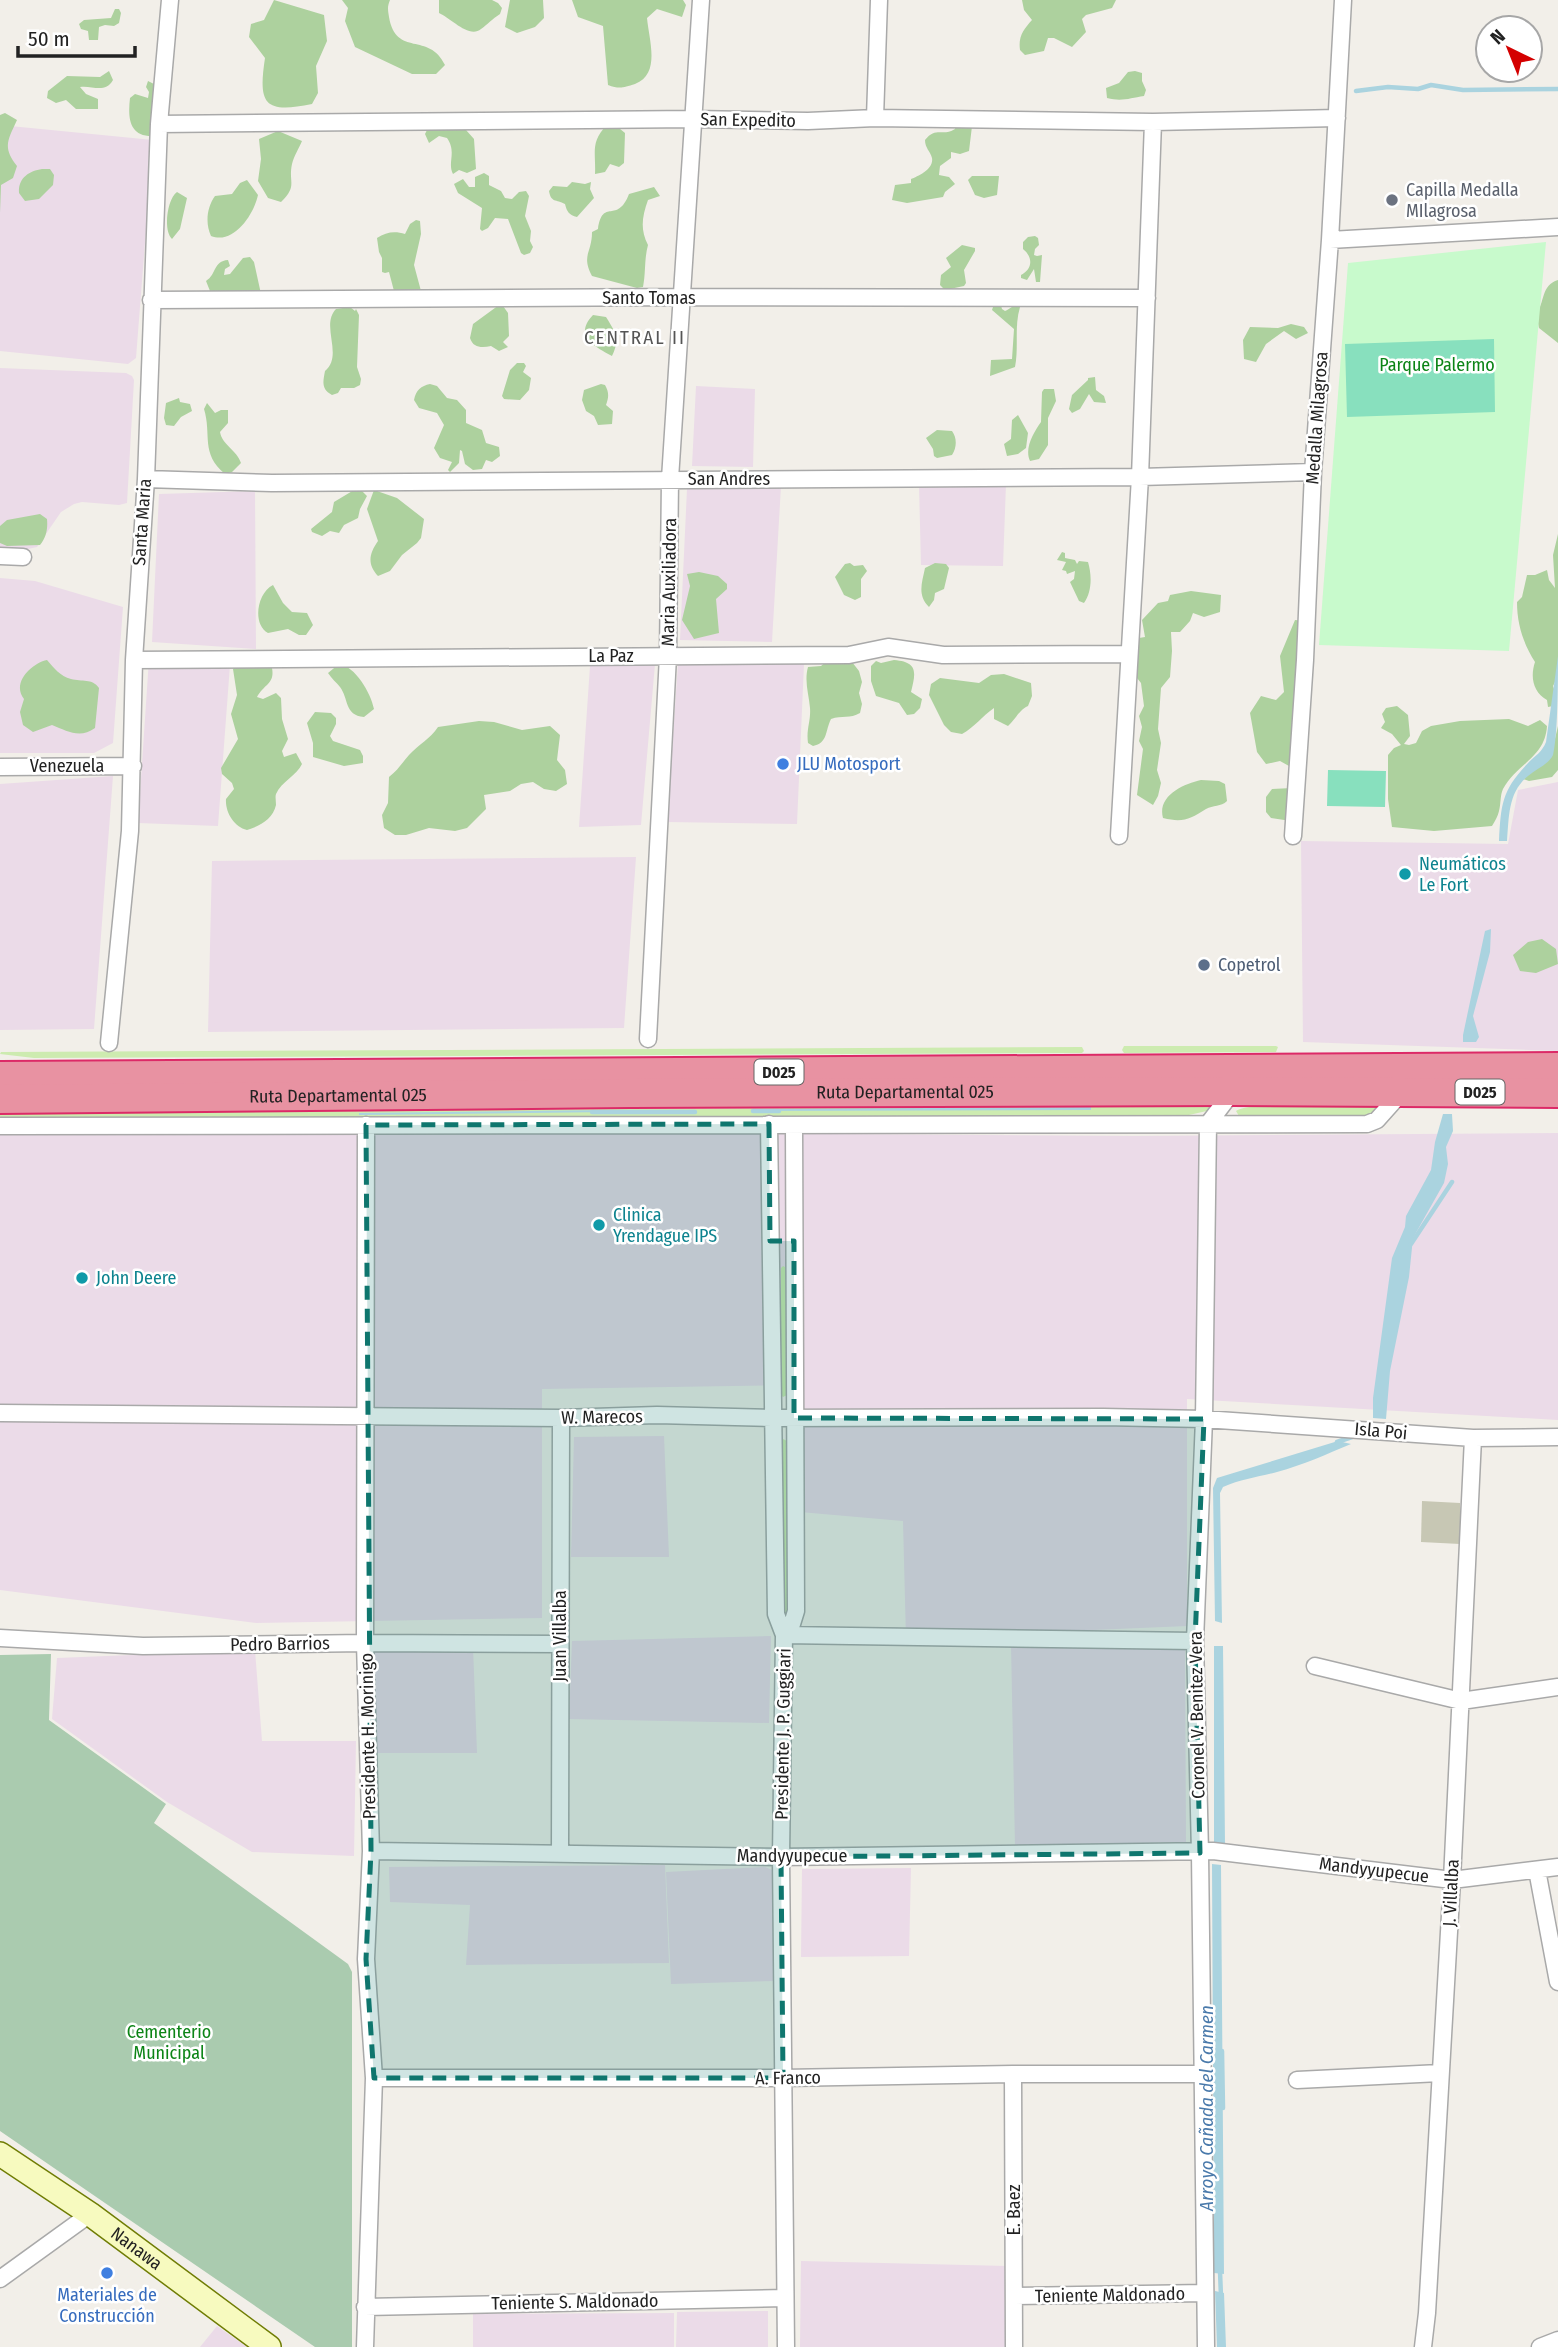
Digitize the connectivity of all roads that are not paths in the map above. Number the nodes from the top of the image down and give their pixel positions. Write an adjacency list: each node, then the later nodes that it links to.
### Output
1 (170, 0): 9 (street, Santa Maria)
2 (701, 0): 7 (street, Maria Auxiliadora)
3 (879, 0): 5 (street)
4 (1343, 0): 6 (street, Medalla Milagrosa)
5 (874, 118): 7 (street, San Expedito); 8 (street, San Expedito)
6 (1337, 118): 8 (street, San Expedito); 11 (street, Medalla Milagrosa)
7 (693, 119): 9 (street, San Expedito); 12 (street, Maria Auxiliadora)
8 (1153, 122): 13 (street)
9 (159, 124): 14 (street, Santa Maria)
10 (1558, 227): 11 (street)
11 (1330, 240): 15 (street, Medalla Milagrosa)
12 (682, 298): 13 (street, Santo Tomas); 14 (street, Santo Tomas); 18 (street, Maria Auxiliadora)
13 (1147, 298): 16 (street)
14 (151, 300): 17 (street, Santa Maria)
15 (1313, 472): 16 (street, San Andres); 27 (street, Medalla Milagrosa)
16 (1140, 477): 18 (street, San Andres); 21 (street)
17 (146, 479): 18 (street, San Andres); 23 (street, Santa Maria)
18 (670, 479): 22 (street, Maria Auxiliadora)
19 (0, 556): 20 (street)
20 (23, 557)
21 (1129, 654): 22 (street, La Paz); 26 (street)
22 (668, 656): 23 (street, La Paz); 28 (street, Maria Auxiliadora)
23 (134, 660): 24 (street, Santa Maria)
24 (133, 766): 25 (street, Venezuela); 29 (street, Santa Maria)
25 (0, 767)
26 (1119, 836)
27 (1293, 836)
28 (648, 1039)
29 (109, 1043)
30 (1558, 1067): 31 (highway, Ruta Departamental 025 / D025)
31 (0, 1076)
32 (1233, 1091): 33 (highway, Ruta Departamental 025 / D025); 35 (highway, Ruta Departamental 025 / D025); 37 (street)
33 (1403, 1091): 34 (highway, Ruta Departamental 025 / D025); 37 (street)
34 (1558, 1093)
35 (0, 1099)
36 (769, 1124): 38 (street); 39 (street); 41 (street)
37 (1208, 1124): 39 (street); 48 (street, Coronel V. Benitez Vera)
38 (366, 1125): 40 (street); 44 (street, Presidente H. Morinigo)
39 (794, 1125): 42 (street, Presidente J. P. Guggiari)
40 (0, 1126)
41 (770, 1241): 42 (street); 46 (street)
42 (794, 1241): 47 (street, Presidente J. P. Guggiari)
43 (0, 1413): 44 (street, W. Marecos)
44 (365, 1417): 45 (street, W. Marecos); 54 (street, Presidente H. Morinigo)
45 (561, 1418): 46 (street, W. Marecos); 55 (street, Juan Villalba)
46 (772, 1418): 47 (street, W. Marecos); 51 (street)
47 (794, 1418): 48 (street, W. Marecos); 51 (street, Presidente J. P. Guggiari)
48 (1205, 1419): 50 (street, Isla Poi); 53 (street, Coronel V. Benitez Vera)
49 (1558, 1437): 50 (street, Isla Poi)
50 (1473, 1438): 58 (street, J. Villalba)
51 (784, 1635): 53 (street); 62 (street, Presidente J. P. Guggiari)
52 (0, 1638): 54 (street, Pedro Barrios)
53 (1195, 1641): 60 (street, Coronel V. Benitez Vera)
54 (365, 1643): 55 (street, Pedro Barrios); 59 (street, Presidente H. Morinigo)
55 (560, 1644): 61 (street, Juan Villalba)
56 (1315, 1666): 58 (street)
57 (1558, 1687): 58 (street)
58 (1461, 1701): 65 (street, J. Villalba)
59 (371, 1851): 61 (street, Mandyyupecue); 70 (street, Presidente H. Morinigo)
60 (1207, 1852): 62 (street, Mandyyupecue); 65 (street, Mandyyupecue); 69 (street, Coronel V. Benitez Vera)
61 (559, 1853): 62 (street, Mandyyupecue)
62 (781, 1857): 71 (street, Presidente J. P. Guggiari)
63 (1558, 1867): 64 (street, Mandyyupecue)
64 (1537, 1870): 65 (street, Mandyyupecue); 66 (street)
65 (1452, 1880): 67 (street, J. Villalba)
66 (1558, 1983)
67 (1440, 2073): 72 (street); 86 (street, J. Villalba)
68 (1013, 2074): 69 (street, A. Franco); 71 (street, A. Franco); 77 (street, E. Baez)
69 (1202, 2074): 76 (street, Coronel V. Benitez Vera)
70 (374, 2078): 71 (street, A. Franco); 79 (street, Presidente H. Morinigo)
71 (783, 2078): 78 (street, Presidente J. P. Guggiari)
72 (1297, 2081)
73 (0, 2154): 74 (street, Nanawa)
74 (90, 2214): 75 (street); 81 (street, Nanawa)
75 (0, 2279)
76 (1205, 2293): 77 (street, Teniente Maldonado); 85 (street, Coronel V. Benitez Vera)
77 (1014, 2296): 84 (street, E. Baez)
78 (785, 2298): 79 (street, Teniente S. Maldonado); 83 (street, Presidente J. P. Guggiari)
79 (365, 2307): 82 (street, Presidente H. Morinigo)
80 (1558, 2340): 87 (street)
81 (269, 2347)
82 (365, 2347)
83 (786, 2347)
84 (1014, 2347)
85 (1206, 2347)
86 (1423, 2347)
87 (1540, 2347)

